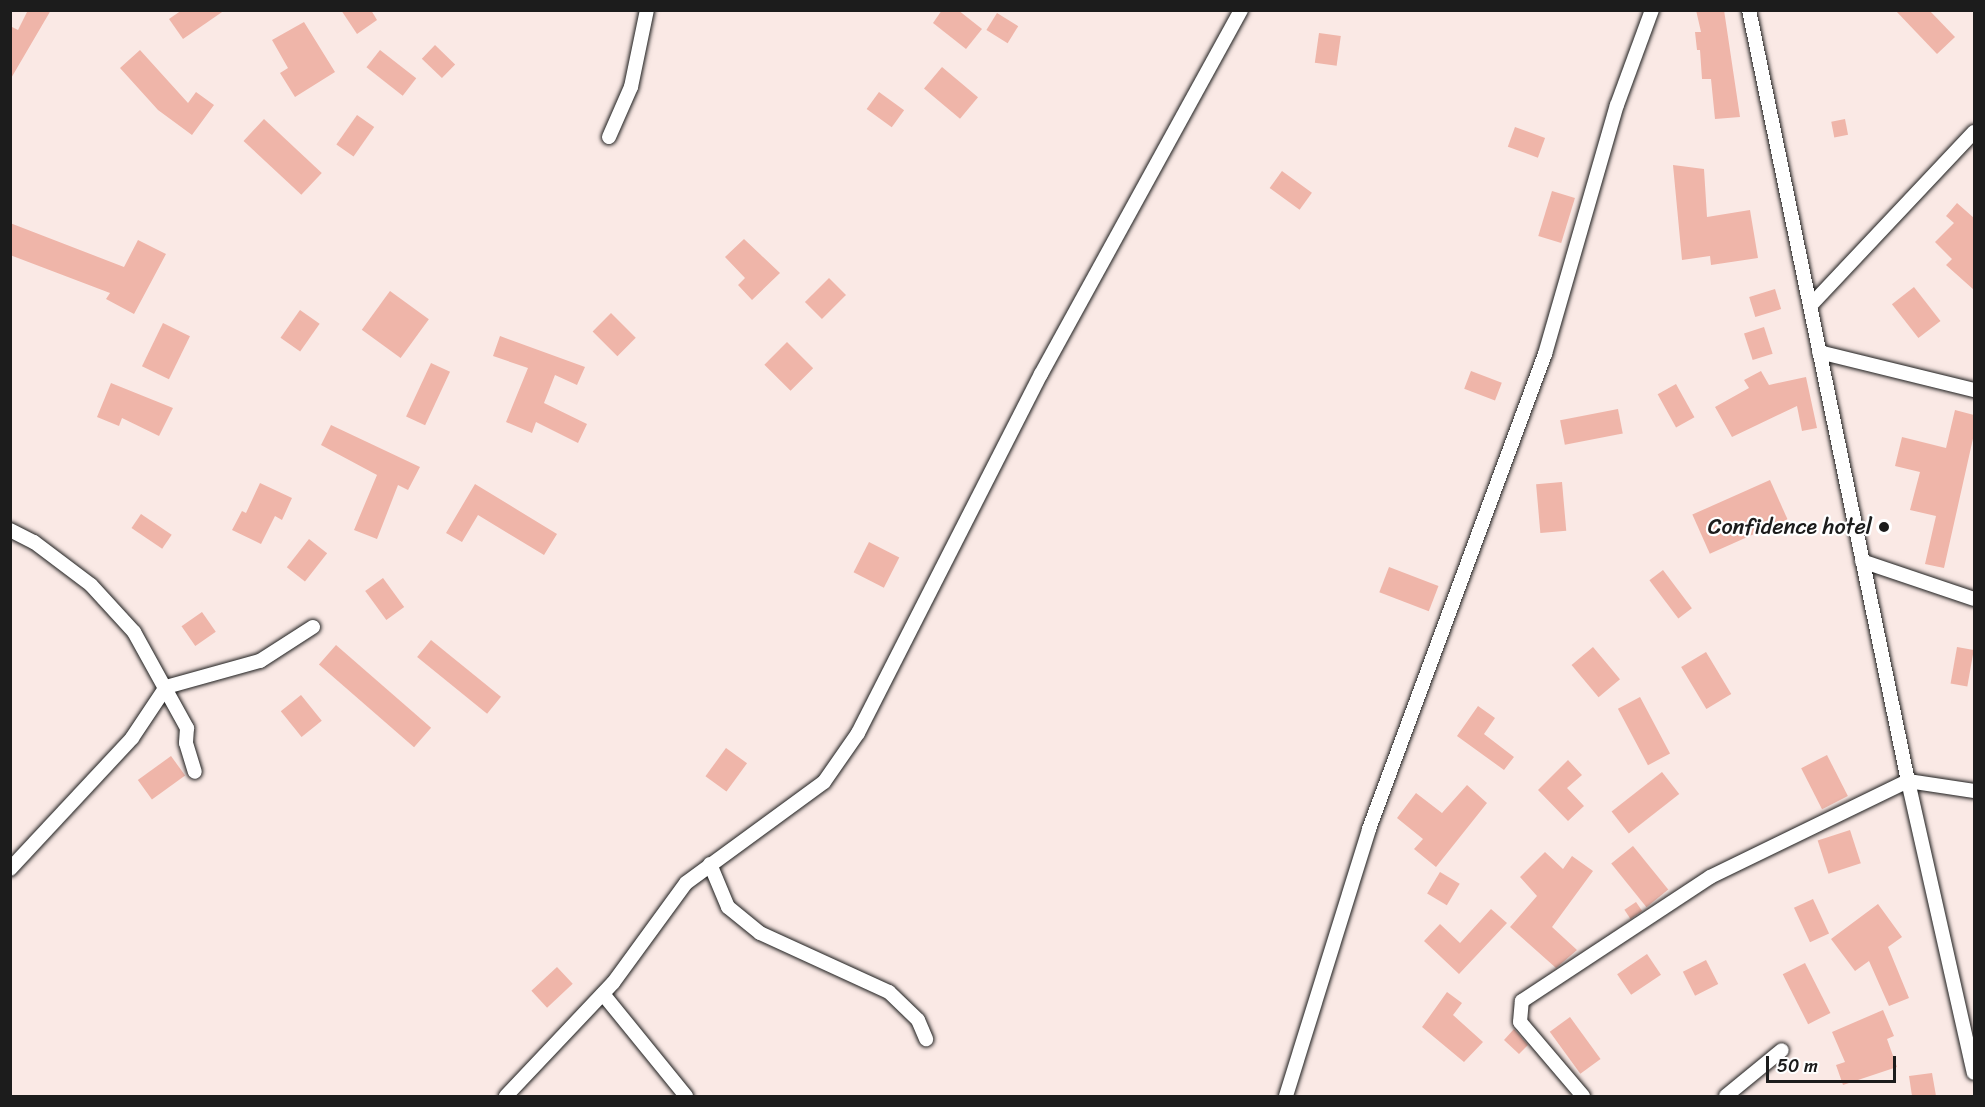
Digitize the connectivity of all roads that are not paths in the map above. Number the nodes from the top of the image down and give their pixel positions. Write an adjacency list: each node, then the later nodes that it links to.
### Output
1 (647, 10): 6 (street)
2 (1241, 10): 18 (street)
3 (1652, 10): 26 (street)
4 (1749, 10): 7 (street)
5 (1974, 132): 7 (street)
6 (609, 137)
7 (1810, 306): 8 (street)
8 (1820, 352): 9 (street); 11 (street)
9 (1974, 390)
10 (10, 530): 14 (street)
11 (1862, 561): 12 (street); 16 (street)
12 (1974, 599)
13 (314, 627): 14 (street)
14 (166, 687): 15 (street); 19 (street)
15 (195, 772)
16 (1908, 781): 17 (street); 23 (street); 27 (street)
17 (1974, 790)
18 (710, 864): 20 (street); 21 (street)
19 (10, 869)
20 (603, 994): 24 (street); 25 (street)
21 (926, 1038)
22 (1782, 1050): 28 (street)
23 (1974, 1073)
24 (506, 1096)
25 (686, 1096)
26 (1286, 1096)
27 (1583, 1096)
28 (1726, 1096)

